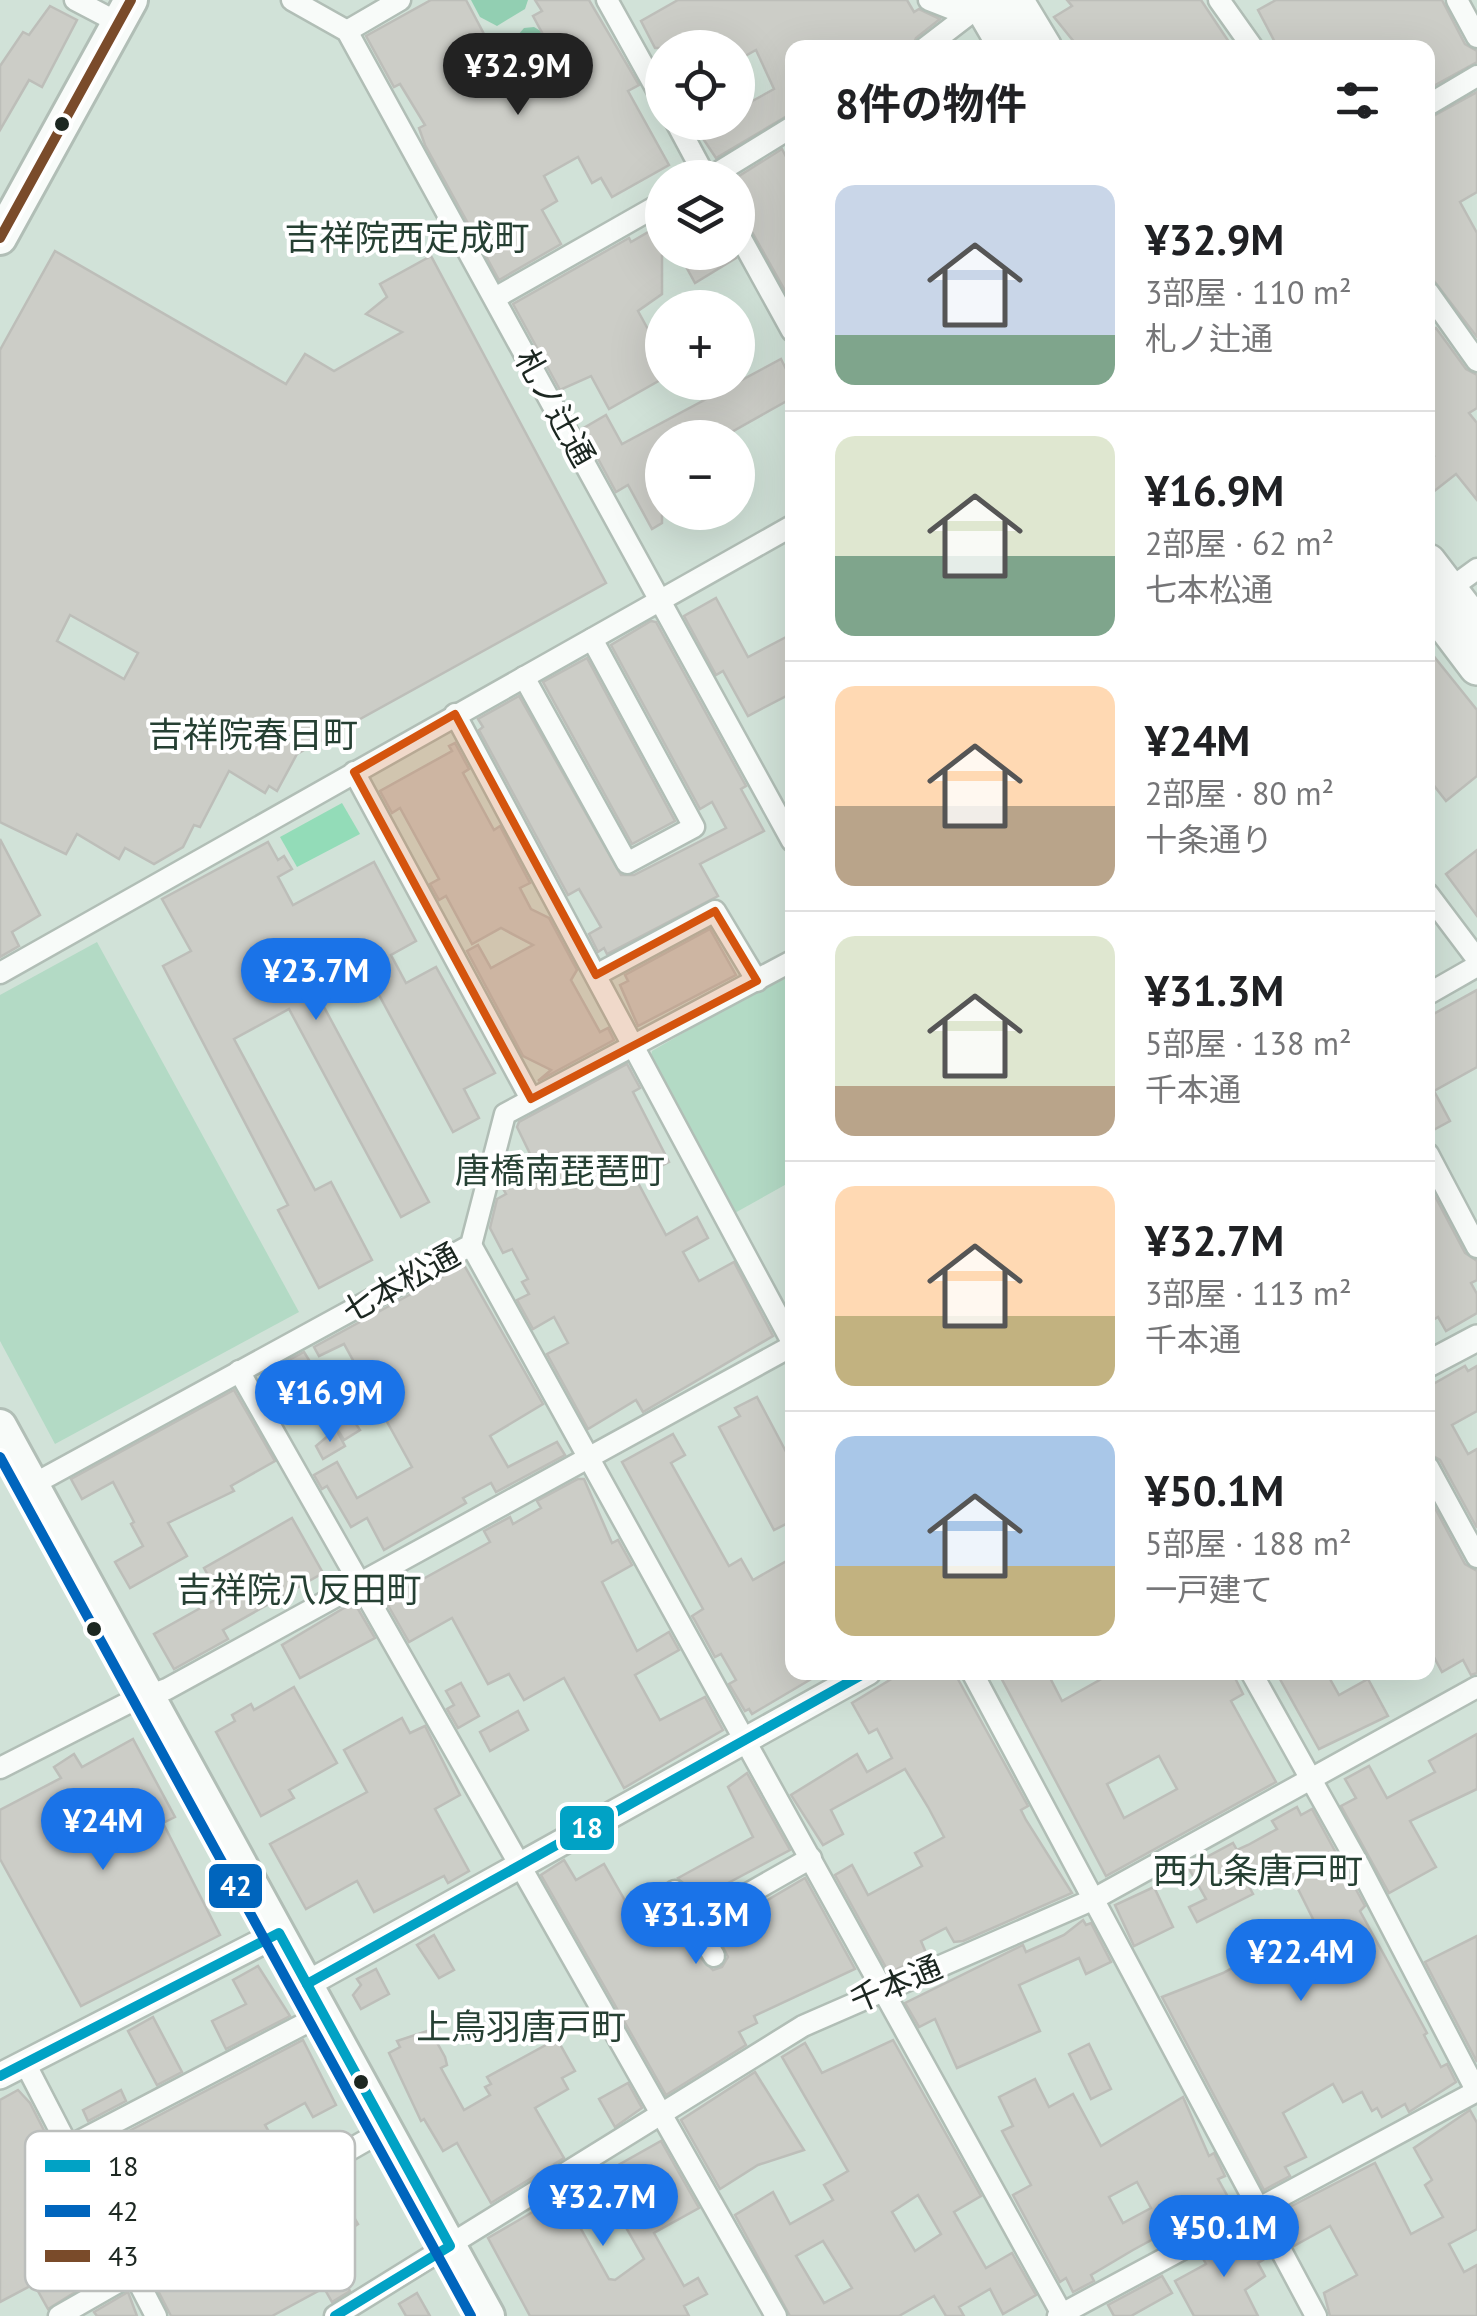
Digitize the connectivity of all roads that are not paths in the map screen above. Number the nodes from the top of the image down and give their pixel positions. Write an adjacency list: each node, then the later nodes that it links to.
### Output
1 (75, 0): 9 (street)
2 (400, 0): 10 (street)
3 (607, 0): 16 (street)
4 (929, 0): 8 (street)
5 (1219, 0): 15 (street)
6 (1457, 0): 11 (street)
7 (296, 1): 10 (street)
8 (993, 1): 12 (street); 13 (highway); 14 (highway)
9 (125, 12): 22 (main road)
10 (347, 31): 24 (street, 札ノ辻通)
11 (1477, 37)
12 (937, 40)
13 (1005, 40)
14 (1035, 40)
15 (1247, 40)
16 (645, 68)
17 (1477, 76): 18 (street)
18 (1435, 101)
19 (785, 132): 20 (street)
20 (738, 160)
21 (645, 214): 24 (street)
22 (0, 238)
23 (755, 264): 26 (street)
24 (494, 298): 30 (street, 札ノ辻通)
25 (1435, 302): 27 (street)
26 (785, 318)
27 (1477, 361)
28 (785, 530): 30 (street)
29 (1440, 589): 31 (highway); 33 (highway)
30 (660, 601): 32 (street); 37 (street, 札ノ辻通)
31 (1477, 626)
32 (592, 639): 34 (street); 34 (street)
33 (1477, 667)
34 (524, 677): 35 (street)
35 (455, 714): 36 (street); 42 (street)
36 (354, 772): 41 (street); 46 (street)
37 (785, 828)
38 (1435, 904): 39 (street)
39 (1477, 962): 44 (street)
40 (785, 965): 43 (street, 七本松通)
41 (0, 973)
42 (596, 974): 43 (street); 45 (street)
43 (757, 981): 45 (street, 七本松通)
44 (1435, 989)
45 (634, 1047): 46 (street, 七本松通); 50 (street)
46 (531, 1099): 48 (street, 七本松通)
47 (1435, 1167): 49 (street)
48 (471, 1245): 54 (street, 七本松通); 56 (street)
49 (1477, 1247)
50 (785, 1331)
51 (1477, 1338): 53 (street)
52 (785, 1348): 56 (street)
53 (1435, 1360)
54 (239, 1371): 58 (street, 七本松通); 60 (street)
55 (0, 1426): 58 (main road)
56 (590, 1456): 60 (street); 66 (street)
57 (1435, 1480): 59 (street)
58 (32, 1485): 65 (main road)
59 (1477, 1557)
60 (362, 1582): 65 (street); 70 (street)
61 (854, 1680): 66 (street)
62 (976, 1680): 72 (street)
63 (1255, 1680): 68 (street)
64 (1477, 1687): 68 (street, 千本通)
65 (147, 1697): 67 (street); 74 (main road)
66 (746, 1741): 69 (street); 70 (street)
67 (0, 1768)
68 (1308, 1779): 72 (street, 千本通); 81 (street)
69 (811, 1858): 73 (street); 77 (street)
70 (518, 1868): 76 (street); 82 (street)
71 (676, 1891): 73 (street)
72 (1092, 1900): 77 (street, 千本通); 87 (street)
73 (695, 1924): 75 (street)
74 (279, 1933): 76 (main road); 79 (street)
75 (714, 1956)
76 (307, 1984): 78 (main road)
77 (883, 1988): 82 (street, 千本通); 91 (street)
78 (323, 2014): 83 (main road); 85 (street)
79 (25, 2063): 80 (street); 84 (street)
80 (0, 2076)
81 (1477, 2092): 87 (street)
82 (662, 2115): 88 (street, 千本通); 96 (street)
83 (386, 2129): 86 (street); 88 (main road)
84 (60, 2131)
85 (99, 2131)
86 (355, 2147)
87 (1258, 2208): 91 (street); 97 (street)
88 (450, 2246): 94 (street, 千本通); 95 (main road)
89 (105, 2291): 92 (street)
90 (143, 2291): 93 (street)
91 (1061, 2315)
92 (59, 2316)
93 (156, 2316)
94 (335, 2316)
95 (488, 2316)
96 (776, 2316)
97 (1316, 2316)

